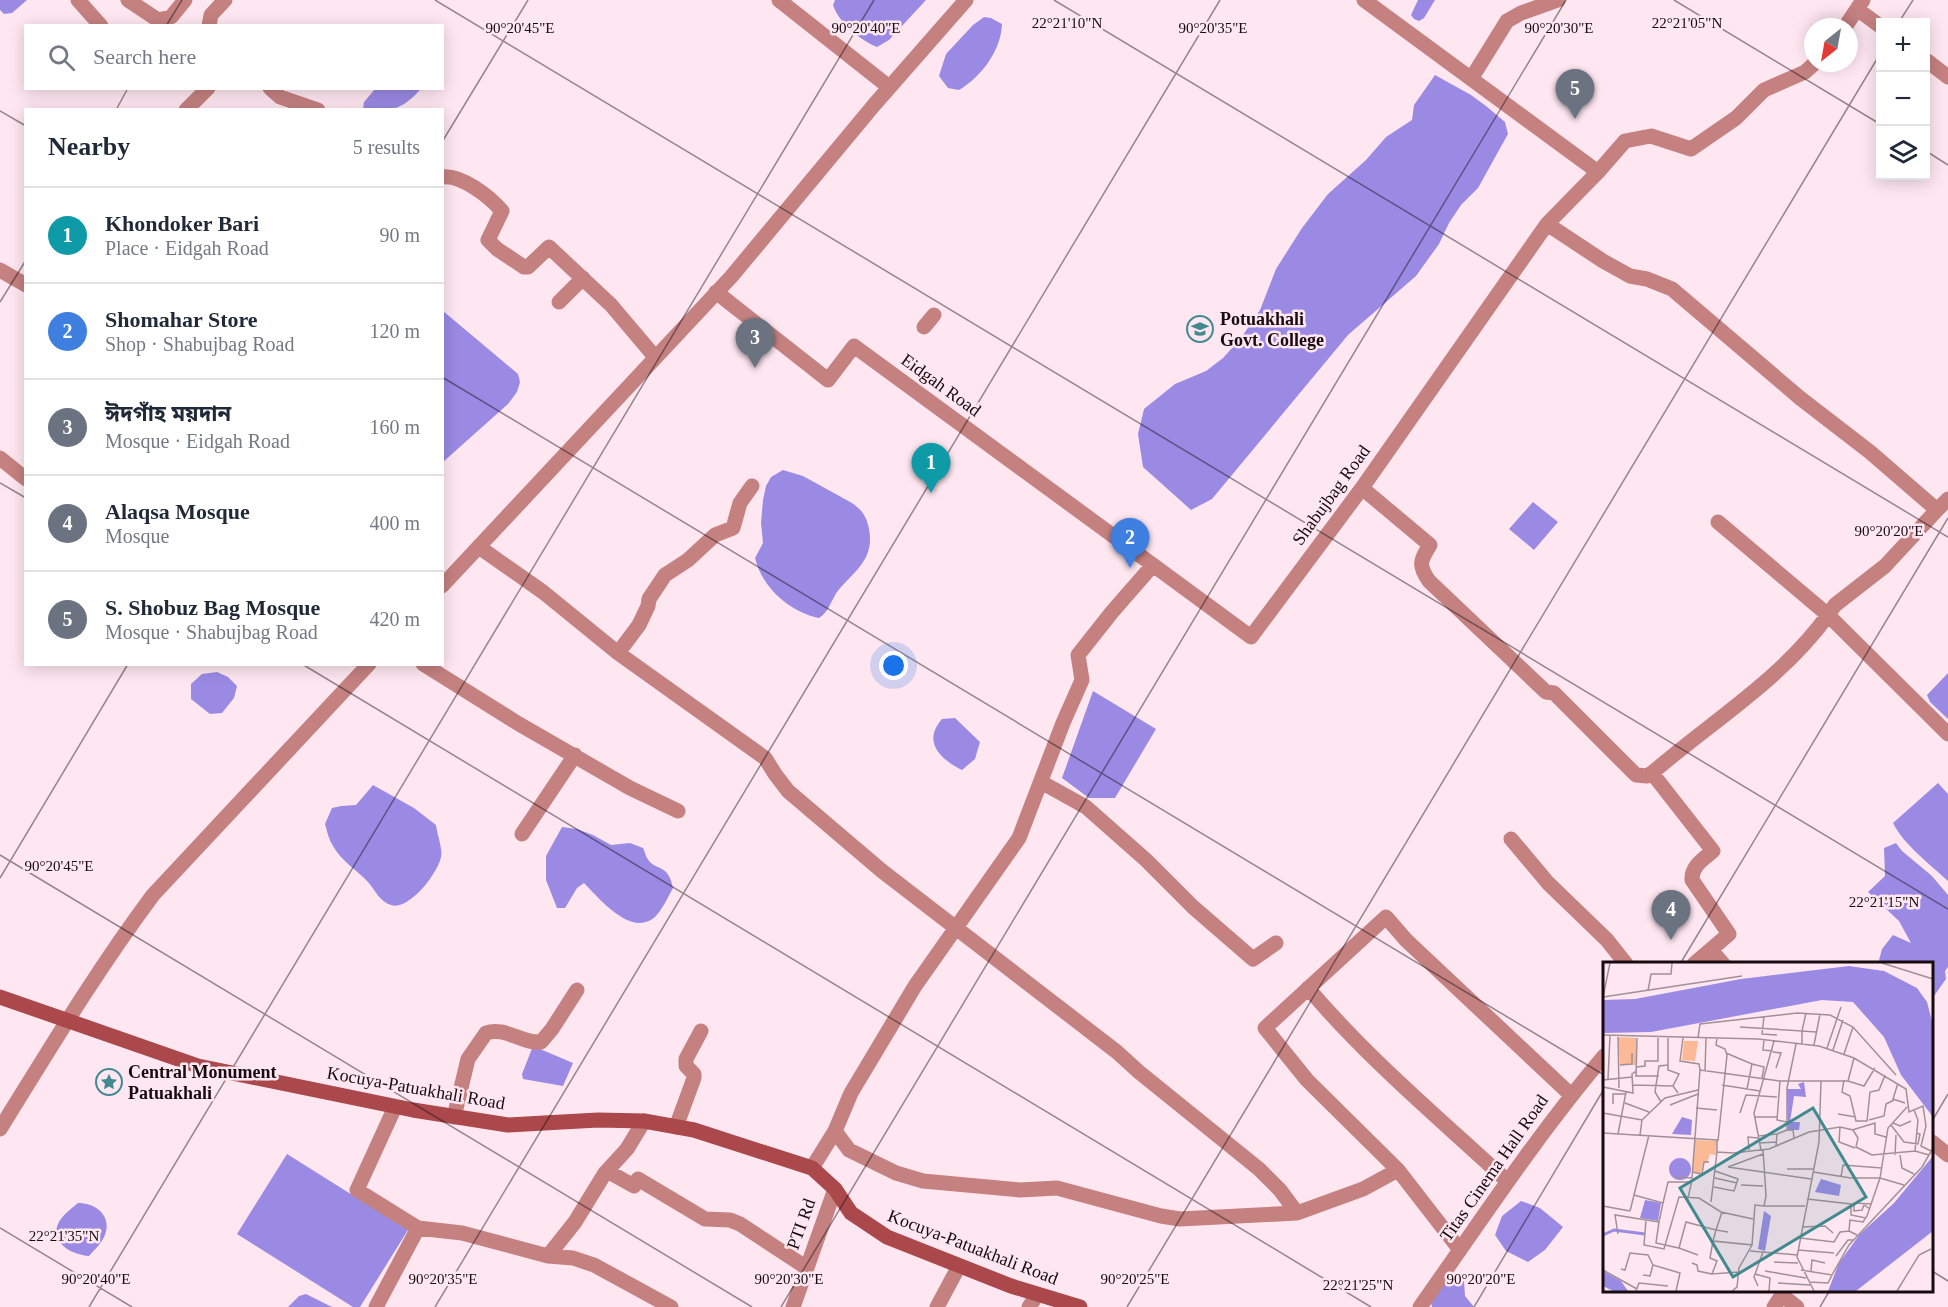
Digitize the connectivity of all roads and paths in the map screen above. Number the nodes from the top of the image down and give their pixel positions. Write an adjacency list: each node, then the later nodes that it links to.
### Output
1 (78, 0): 12 (street)
2 (128, 0): 3 (street)
3 (185, 0)
4 (225, 0): 13 (street)
5 (779, 0): 18 (street)
6 (966, 0): 18 (street)
7 (1364, 0): 17 (street)
8 (1558, 0): 17 (street)
9 (1860, 4): 10 (street); 11 (street)
10 (1851, 18)
11 (1876, 21)
12 (99, 24)
13 (209, 24)
14 (1930, 63): 16 (street)
15 (1805, 72): 23 (street, Shabujbag Road)
16 (1948, 77)
17 (1471, 79): 23 (street)
18 (889, 87): 29 (street)
19 (206, 90): 21 (street)
20 (272, 90): 22 (street)
21 (188, 108)
22 (312, 108)
23 (1598, 172): 25 (street, Shabujbag Road)
24 (444, 177): 27 (street)
25 (1547, 224): 35 (street, Shabujbag Road); 37 (street)
26 (0, 270): 28 (street)
27 (583, 278): 30 (street); 31 (street)
28 (24, 284)
29 (716, 292): 31 (street); 40 (street, Eidgah Road)
30 (559, 302)
31 (655, 357): 39 (street)
32 (0, 458): 33 (street)
33 (24, 477)
34 (752, 486): 43 (street)
35 (1362, 488): 40 (street, Shabujbag Road); 48 (street)
36 (1948, 499): 37 (street)
37 (1937, 510): 42 (street)
38 (1718, 522): 42 (street)
39 (479, 547): 41 (street); 43 (street)
40 (1153, 565): 49 (street)
41 (444, 584)
42 (1828, 615): 46 (street); 48 (street)
43 (618, 653): 53 (street)
44 (367, 666): 62 (street)
45 (426, 666): 47 (street)
46 (1948, 734)
47 (575, 755): 50 (street); 51 (street)
48 (1652, 773): 55 (street)
49 (1041, 782): 53 (street); 54 (street)
50 (678, 811)
51 (522, 834)
52 (1511, 839): 56 (street)
53 (956, 928): 71 (street); 79 (street)
54 (1276, 943)
55 (1711, 950): 57 (street); 58 (street)
56 (1625, 962)
57 (1695, 962)
58 (1722, 962)
59 (1308, 988): 65 (street); 75 (street); 77 (street)
60 (577, 990): 67 (street)
61 (0, 998): 62 (main road, Kocuya-Patuakhali Road)
62 (66, 1021): 66 (main road, Kocuya-Patuakhali Road); 70 (street)
63 (701, 1031): 69 (street)
64 (1603, 1058): 65 (street, Titas Cinema Hall Road)
65 (1570, 1095): 77 (street, Titas Cinema Hall Road)
66 (395, 1107): 67 (main road, Kocuya-Patuakhali Road); 80 (street)
67 (454, 1117): 68 (main road, Kocuya-Patuakhali Road)
68 (644, 1121): 69 (main road, Kocuya-Patuakhali Road); 76 (street)
69 (676, 1127): 74 (main road, Kocuya-Patuakhali Road)
70 (0, 1130)
71 (836, 1131): 74 (street); 79 (street)
72 (1933, 1144): 73 (street)
73 (1948, 1155)
74 (812, 1168): 78 (main road, Kocuya-Patuakhali Road)
75 (1398, 1170): 79 (street); 81 (street)
76 (607, 1171): 82 (street); 84 (street)
77 (1506, 1181): 81 (street, Titas Cinema Hall Road)
78 (835, 1189): 83 (main road, Kocuya-Patuakhali Road); 84 (street, PTI Rd)
79 (1297, 1213)
80 (418, 1228): 82 (street); 88 (street)
81 (1460, 1250): 92 (street, Titas Cinema Hall Road)
82 (548, 1256): 89 (street)
83 (959, 1266): 86 (main road, Kocuya-Patuakhali Road); 90 (street)
84 (807, 1268): 87 (street, PTI Rd)
85 (1780, 1297): 93 (street)
86 (1033, 1301): 91 (main road, Kocuya-Patuakhali Road)
87 (798, 1304)
88 (376, 1307)
89 (671, 1307)
90 (937, 1307)
91 (1080, 1307)
92 (1420, 1307)
93 (1797, 1307)

